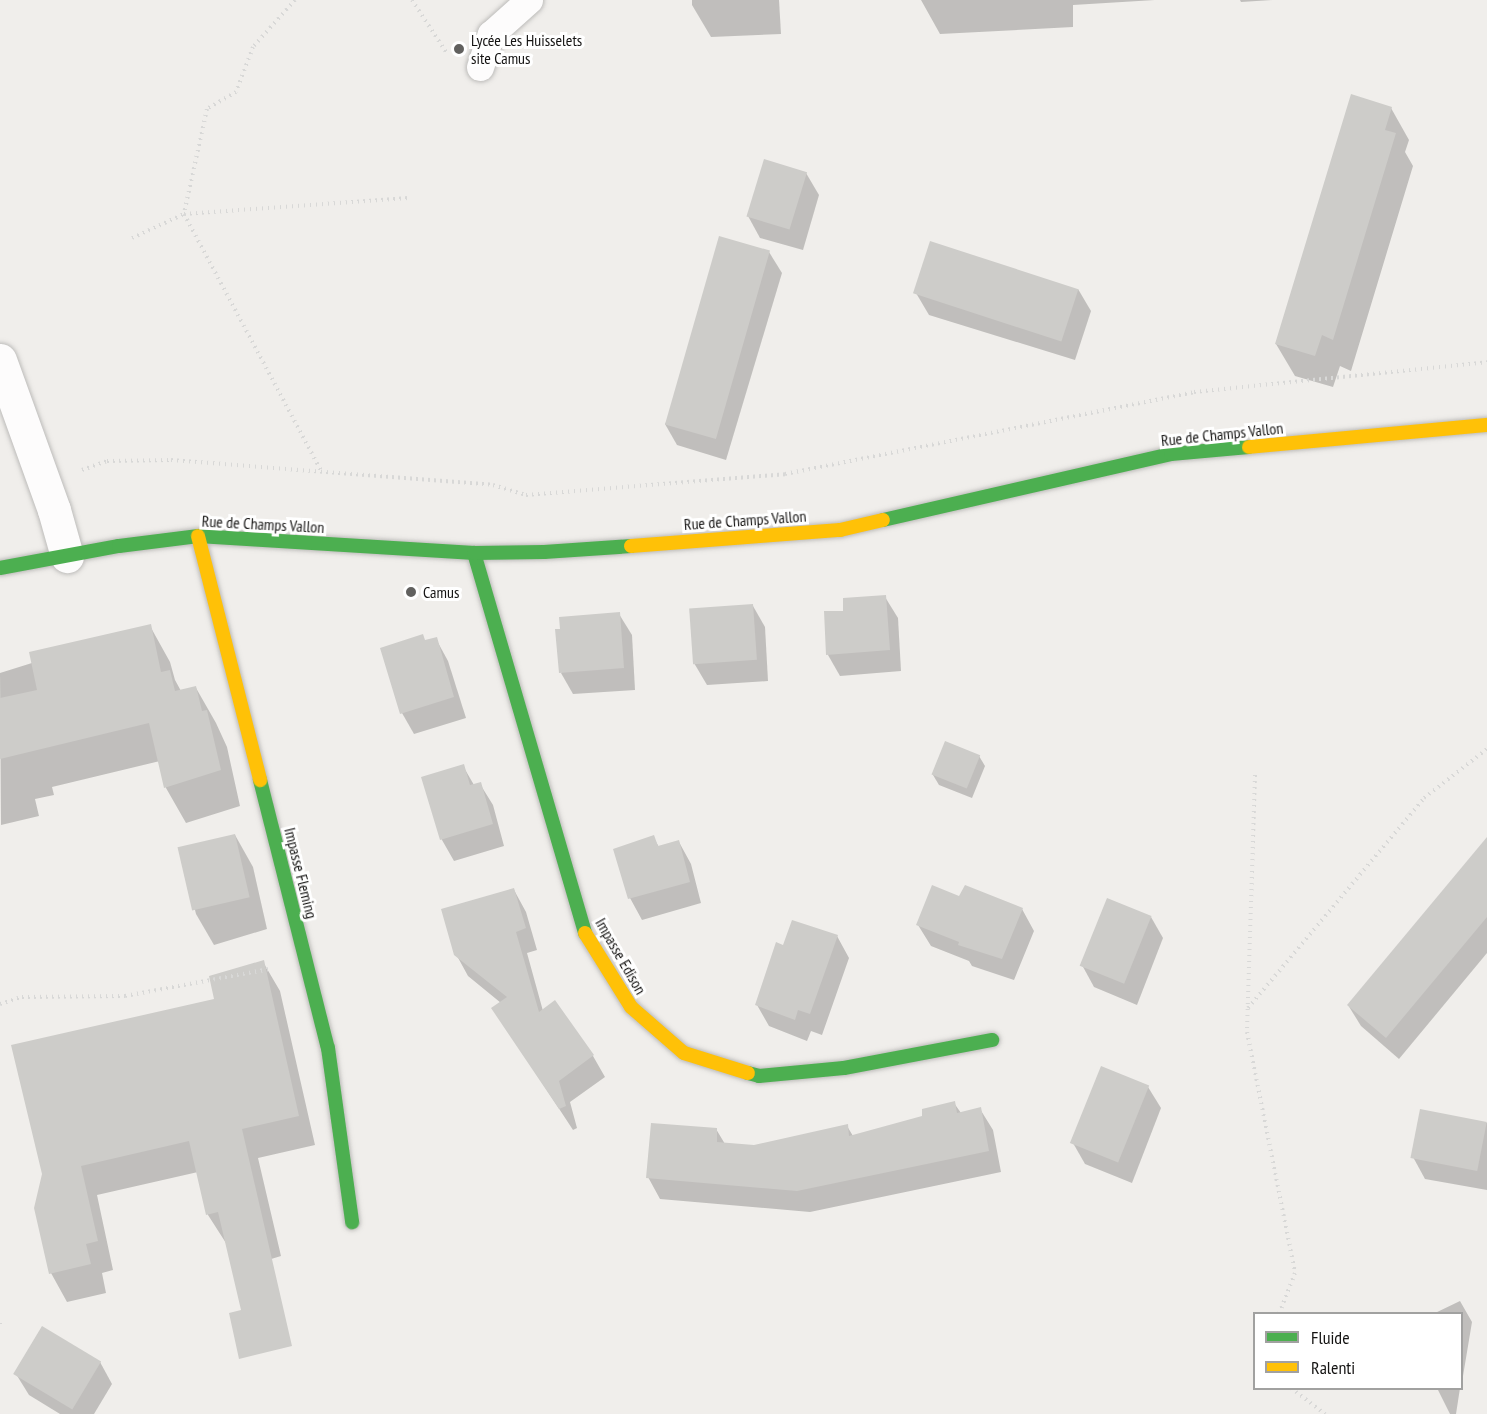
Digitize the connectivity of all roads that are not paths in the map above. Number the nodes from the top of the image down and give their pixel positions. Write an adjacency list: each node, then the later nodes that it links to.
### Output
1 (529, 0): 2 (lane)
2 (480, 67)
3 (0, 360): 7 (street)
4 (1487, 426): 6 (street, Rue de Champs Vallon)
5 (198, 537): 6 (street, Rue de Champs Vallon); 7 (street, Rue de Champs Vallon); 10 (street, Impasse Fleming)
6 (474, 553): 9 (street, Impasse Edison)
7 (67, 556): 8 (street, Rue de Champs Vallon)
8 (0, 568)
9 (992, 1040)
10 (352, 1222)

